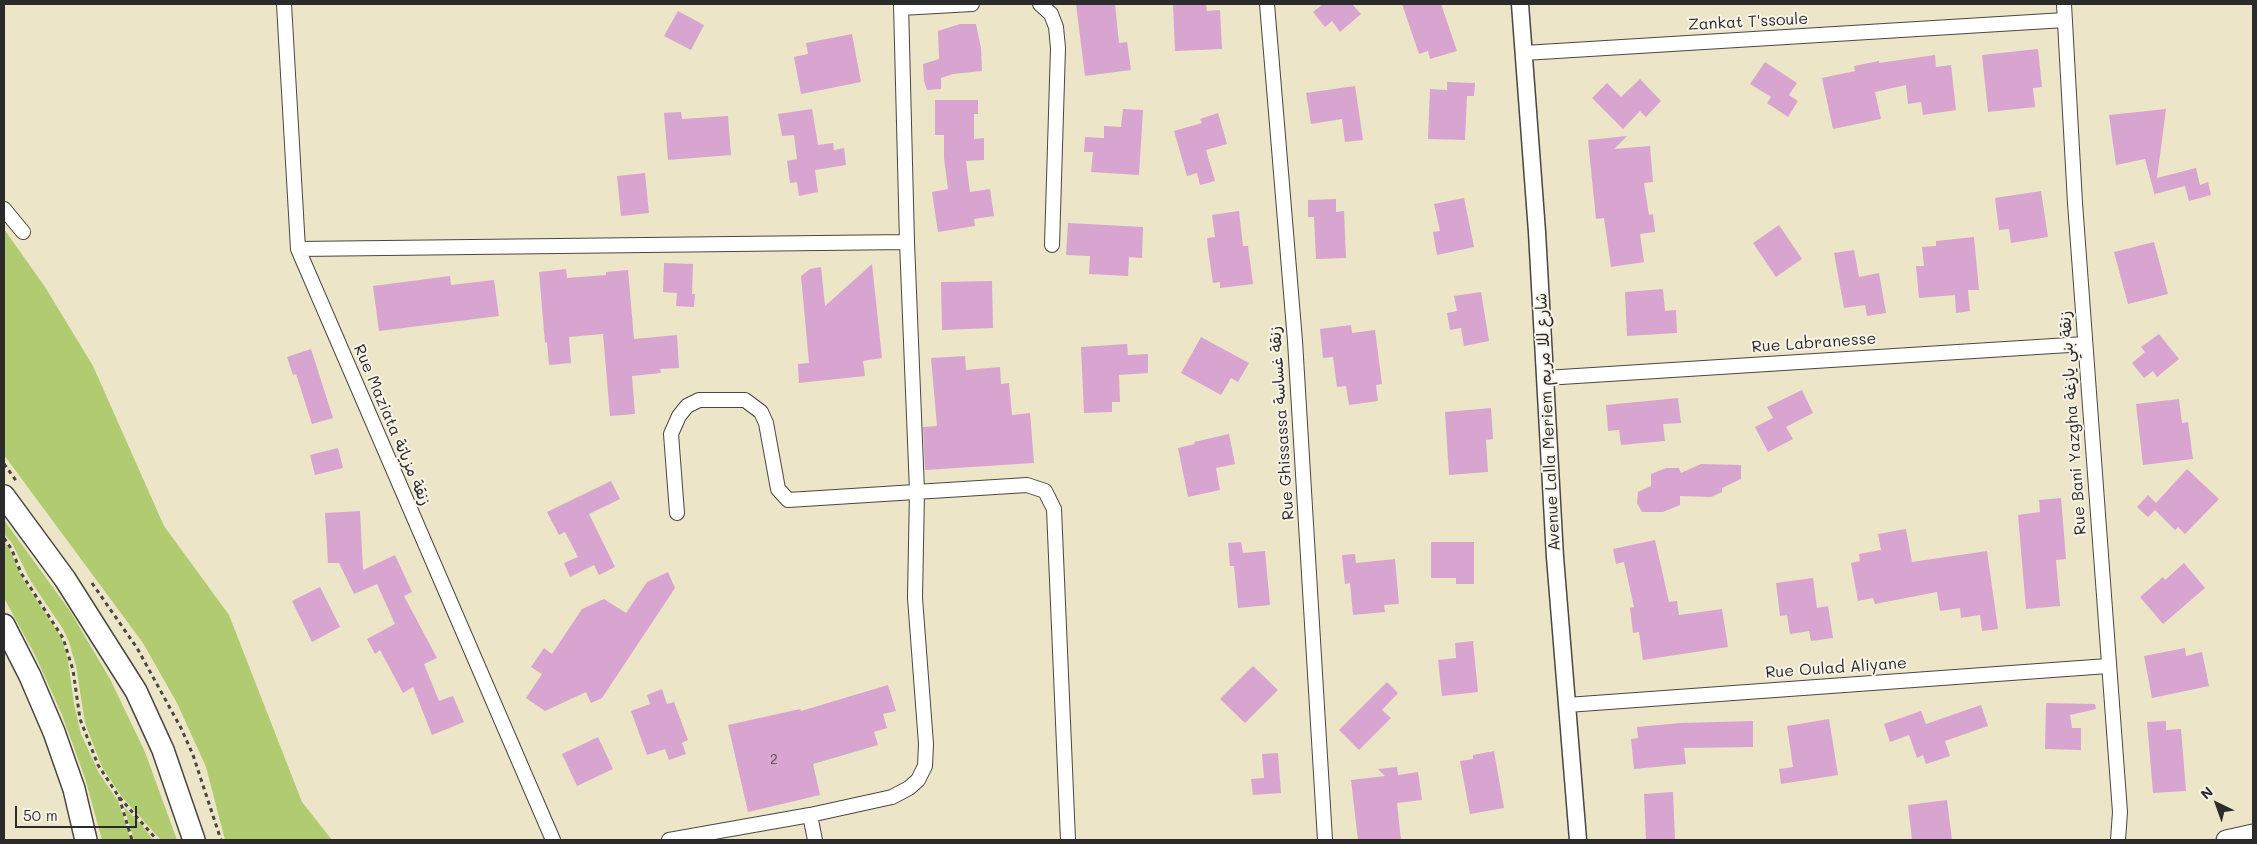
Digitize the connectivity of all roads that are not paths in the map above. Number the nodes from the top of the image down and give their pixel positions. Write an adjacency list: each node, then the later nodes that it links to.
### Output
1 (284, 4): 14 (street, Rue Maziata زنقة مزياتة)
2 (972, 4): 7 (street)
3 (1040, 4): 13 (street)
4 (1267, 4): 31 (street, Rue Ghissassa زنقة غساسة)
5 (1520, 4): 9 (street, Avenue Lalla Meriem شارع للا مريم)
6 (2064, 4): 8 (street, Rue Bani Yazgha زنقة بني يازغة)
7 (901, 6): 12 (street)
8 (2065, 20): 9 (street, Zankat T'ssoule); 15 (street, Rue Bani Yazgha زنقة بني يازغة)
9 (1524, 53): 16 (street, Avenue Lalla Meriem شارع للا مريم)
10 (4, 210): 11 (street)
11 (23, 232)
12 (907, 242): 14 (street); 17 (street)
13 (1052, 245)
14 (298, 249): 27 (street, Rue Maziata زنقة مزياتة)
15 (2085, 344): 16 (street, Rue Labranesse); 21 (street, Rue Bani Yazgha زنقة بني يازغة)
16 (1546, 378): 22 (street, Avenue Lalla Meriem شارع للا مريم)
17 (918, 491): 19 (street); 23 (street); 30 (street)
18 (4, 496): 26 (main road)
19 (677, 513)
20 (4, 625): 25 (main road)
21 (2108, 666): 22 (street, Rue Oulad Aliyane); 33 (street, Rue Bani Yazgha زنقة بني يازغة)
22 (1567, 706): 32 (street, Avenue Lalla Meriem شارع للا مريم)
23 (810, 815): 28 (street); 29 (street)
24 (2253, 834): 34 (main road)
25 (86, 840)
26 (194, 840)
27 (553, 840)
28 (669, 840)
29 (815, 840)
30 (1068, 840)
31 (1325, 840)
32 (1578, 840)
33 (2118, 840)
34 (2226, 840)

